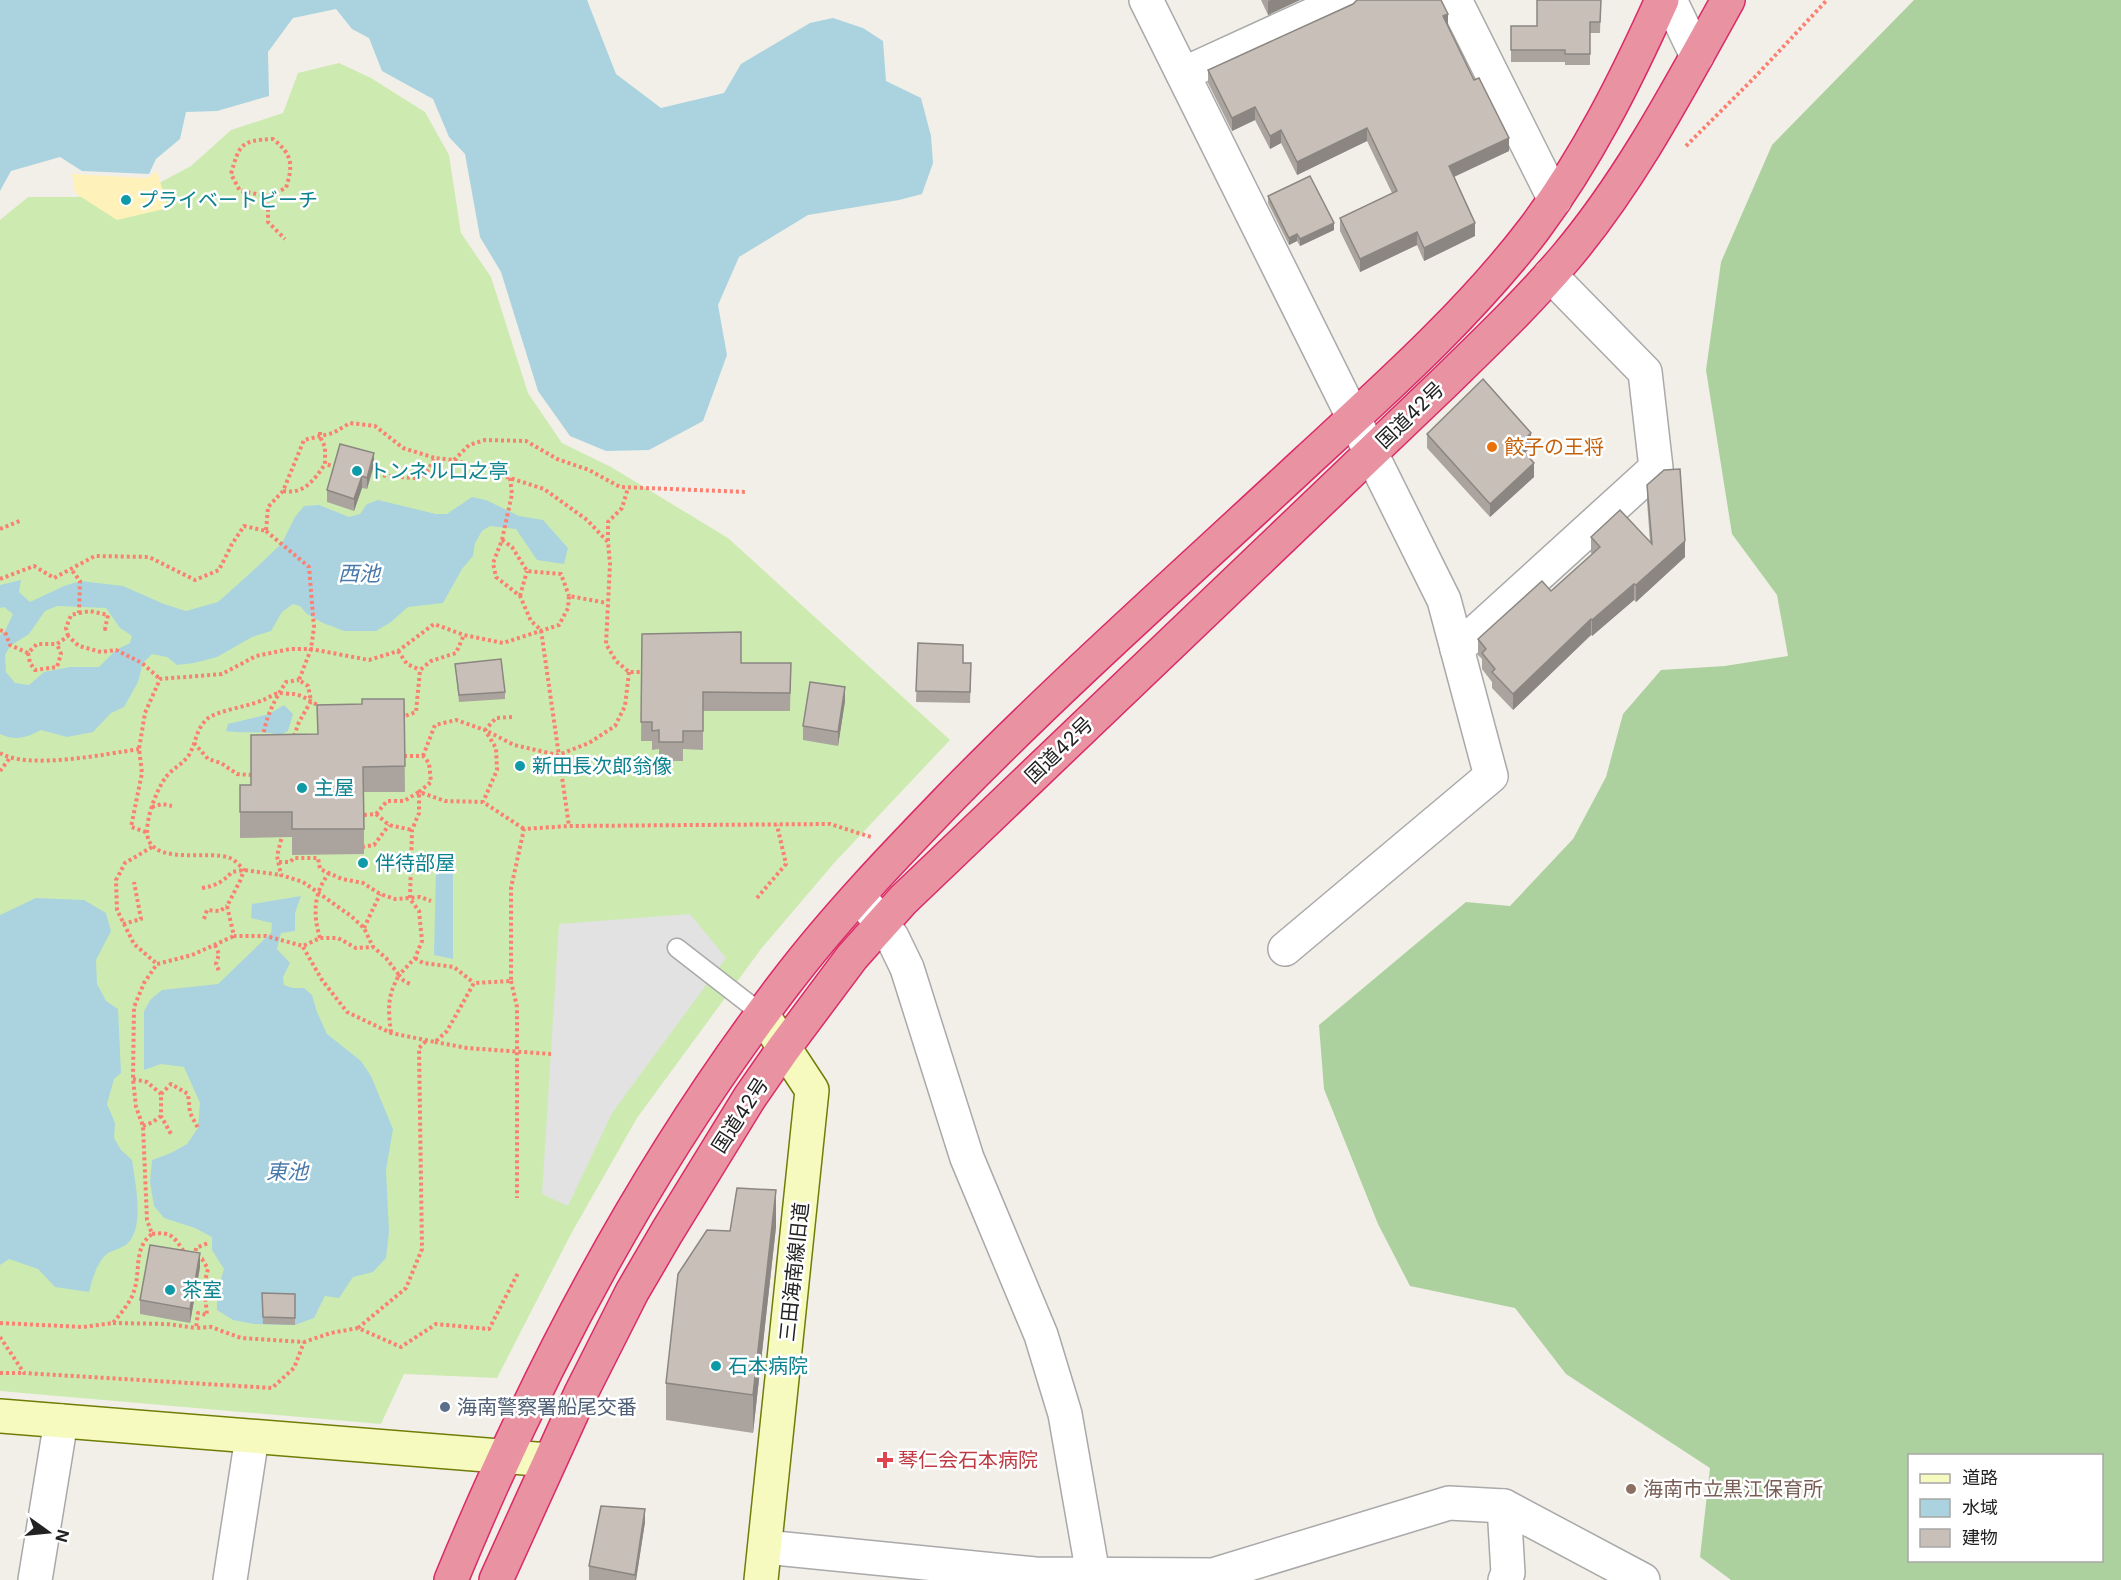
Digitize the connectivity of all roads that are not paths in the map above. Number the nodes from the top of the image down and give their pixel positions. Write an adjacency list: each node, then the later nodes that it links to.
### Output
1 (1146, 0): 8 (street)
2 (1346, 0): 8 (street)
3 (1455, 0): 9 (street)
4 (1662, 0): 9 (highway, 国道42号)
5 (1671, 0): 7 (street)
6 (1728, 0): 7 (highway, 国道42号)
7 (1697, 56): 10 (highway, 国道42号)
8 (1183, 74): 11 (street)
9 (1555, 200): 11 (highway, 国道42号)
10 (1550, 275): 12 (highway, 国道42号); 13 (street)
11 (1354, 418): 12 (street); 14 (highway, 国道42号)
12 (1371, 452): 13 (street); 15 (highway, 国道42号)
13 (1457, 649): 17 (street)
14 (859, 896): 15 (street); 18 (highway, 国道42号)
15 (882, 924): 19 (highway, 国道42号); 27 (street)
16 (677, 948): 18 (lane)
17 (1285, 949)
18 (762, 1014): 19 (street, 三田海南線旧道); 23 (highway, 国道42号)
19 (784, 1048): 24 (highway, 国道42号); 26 (street, 三田海南線旧道)
20 (0, 1416): 21 (street)
21 (61, 1421): 22 (street); 28 (street)
22 (252, 1437): 23 (street); 29 (street)
23 (503, 1457): 24 (street); 30 (highway, 国道42号)
24 (549, 1460): 31 (highway, 国道42号)
25 (1504, 1506): 27 (street); 33 (street); 34 (street)
26 (765, 1547): 27 (street); 32 (street, 三田海南線旧道)
27 (1094, 1577)
28 (35, 1580)
29 (230, 1580)
30 (451, 1580)
31 (496, 1580)
32 (761, 1580)
33 (1505, 1580)
34 (1643, 1580)

